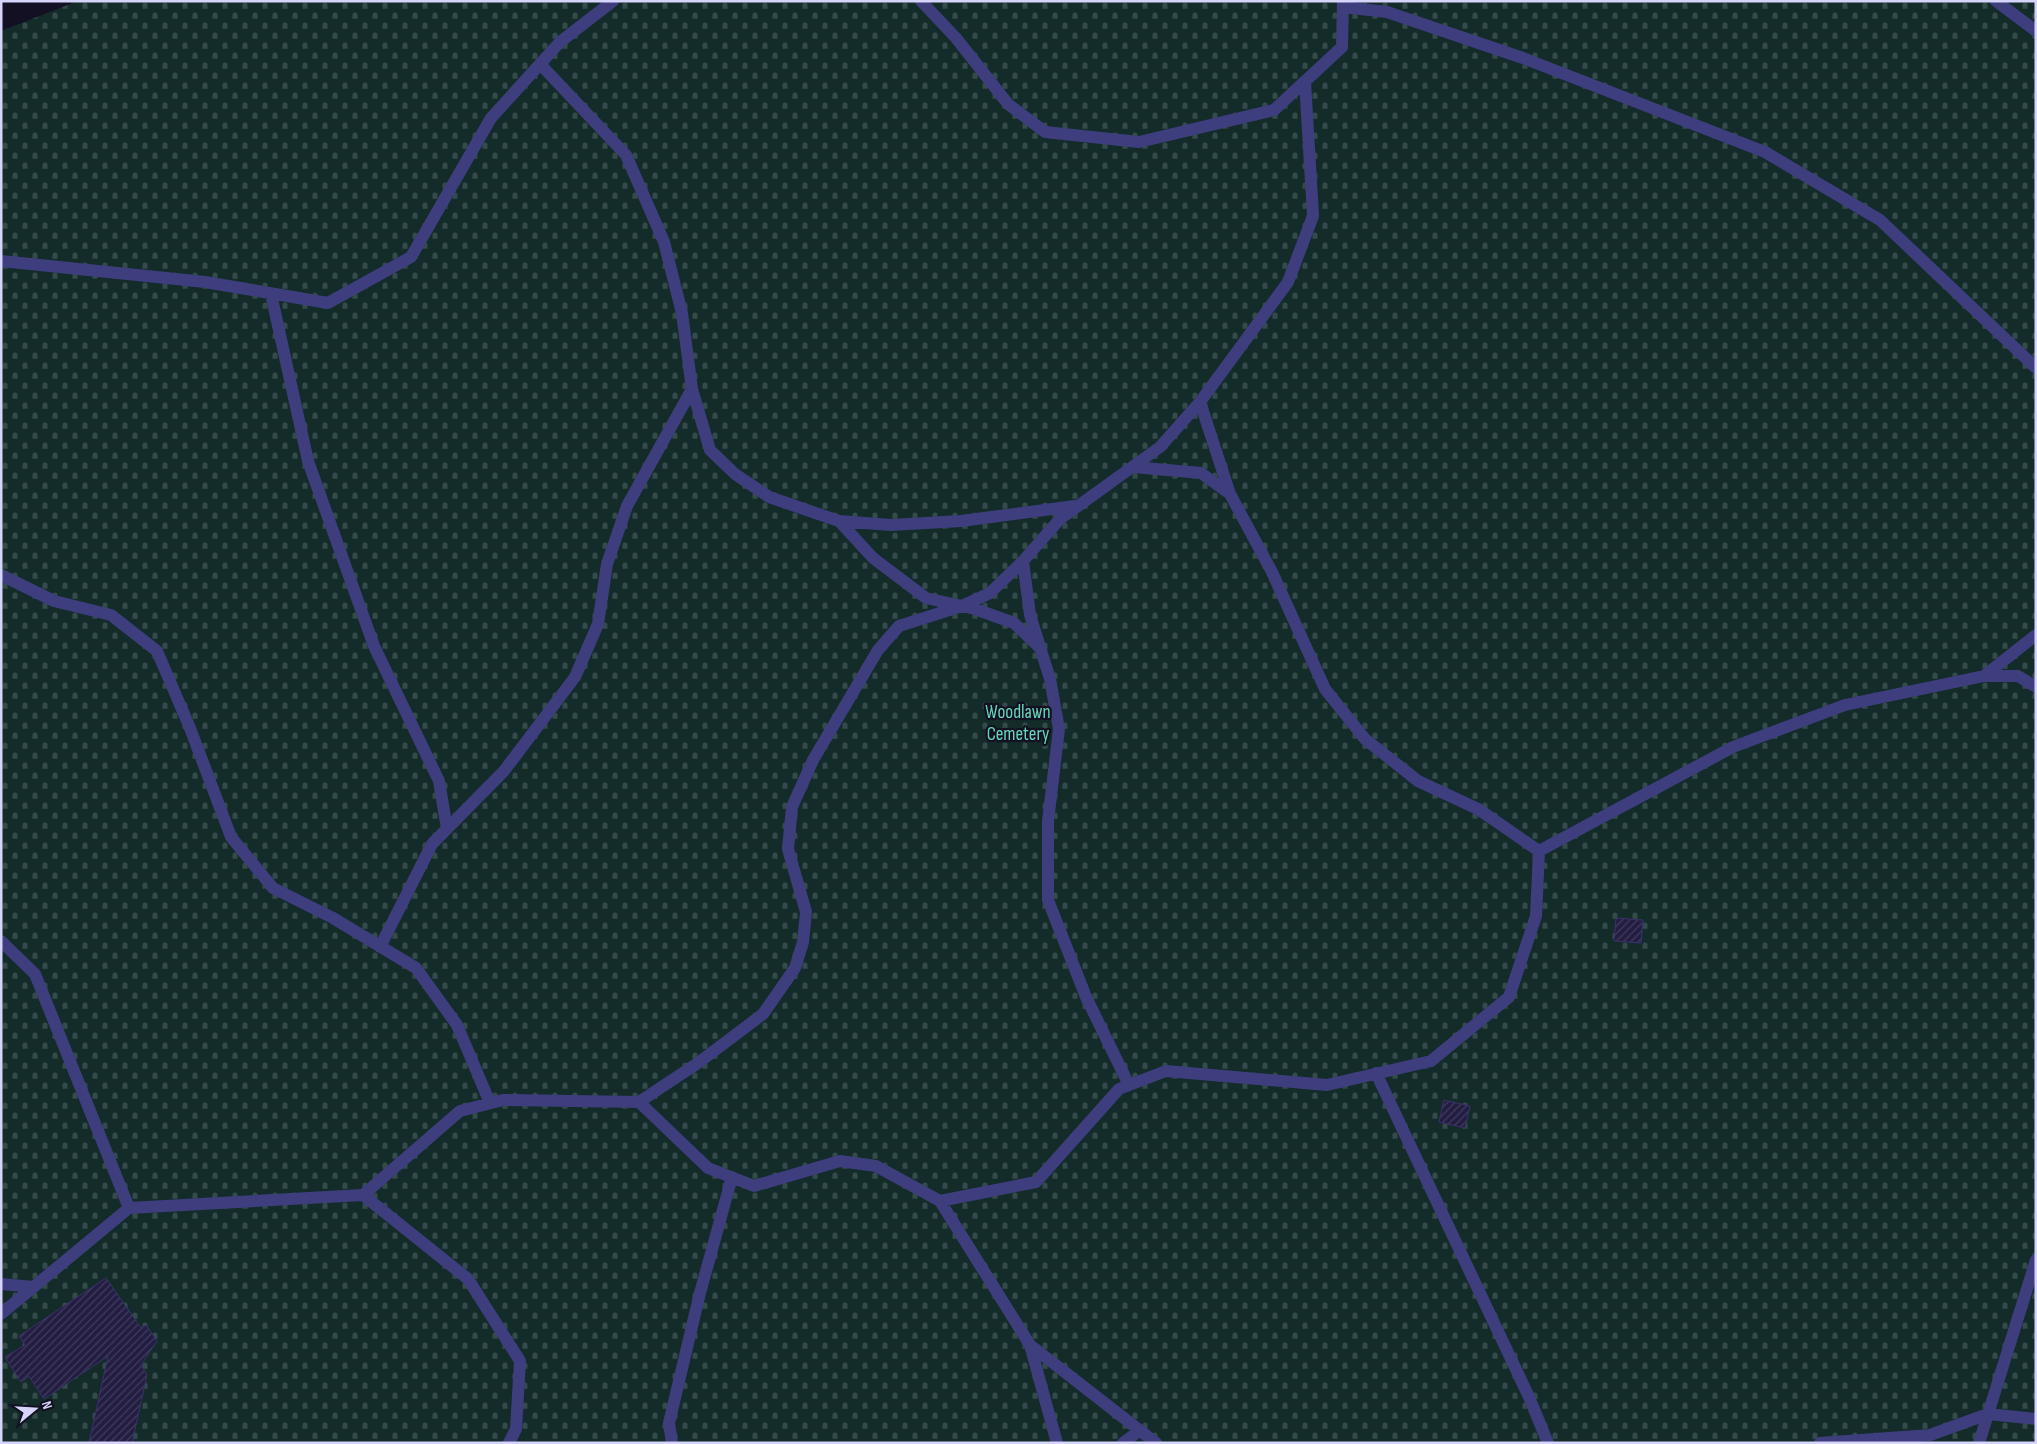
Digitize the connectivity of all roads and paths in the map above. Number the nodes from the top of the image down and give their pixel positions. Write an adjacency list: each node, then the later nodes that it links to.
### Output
1 (613, 1): 6 (lane)
2 (922, 1): 7 (lane)
3 (1996, 1): 5 (lane)
4 (1343, 4): 7 (lane); 10 (lane)
5 (2036, 31)
6 (540, 64): 9 (lane); 11 (lane)
7 (1305, 81): 12 (lane)
8 (1, 261): 9 (lane)
9 (270, 294): 24 (lane)
10 (2036, 368)
11 (692, 389): 16 (lane); 24 (lane)
12 (1200, 402): 13 (lane); 14 (lane)
13 (1133, 466): 14 (lane); 15 (lane)
14 (1230, 494): 25 (lane)
15 (1080, 505): 16 (lane); 17 (lane)
16 (839, 521): 19 (lane)
17 (1023, 561): 19 (lane); 21 (lane)
18 (1, 575): 27 (lane)
19 (962, 606): 21 (lane); 30 (lane)
20 (2036, 635): 22 (lane)
21 (1040, 648): 29 (lane)
22 (1984, 676): 23 (lane); 25 (lane)
23 (2036, 687)
24 (446, 829): 27 (lane)
25 (1538, 851): 28 (lane)
26 (1, 941): 35 (lane)
27 (380, 947): 31 (lane)
28 (1376, 1073): 29 (lane); 49 (lane)
29 (1129, 1085): 34 (lane)
30 (639, 1102): 31 (lane); 32 (lane)
31 (490, 1103): 33 (lane)
32 (732, 1177): 34 (lane); 45 (lane)
33 (363, 1195): 35 (lane); 44 (lane)
34 (940, 1202): 40 (lane)
35 (129, 1208): 38 (lane)
36 (2036, 1260): 41 (lane)
37 (1, 1284): 38 (lane)
38 (34, 1287): 39 (lane)
39 (1, 1314)
40 (1030, 1345): 43 (lane); 46 (lane)
41 (1988, 1414): 42 (lane); 50 (lane); 51 (lane)
42 (2036, 1419)
43 (1139, 1431): 47 (lane); 48 (lane)
44 (509, 1443)
45 (672, 1443)
46 (1057, 1443)
47 (1123, 1443)
48 (1156, 1443)
49 (1548, 1443)
50 (1820, 1443)
51 (1979, 1443)

